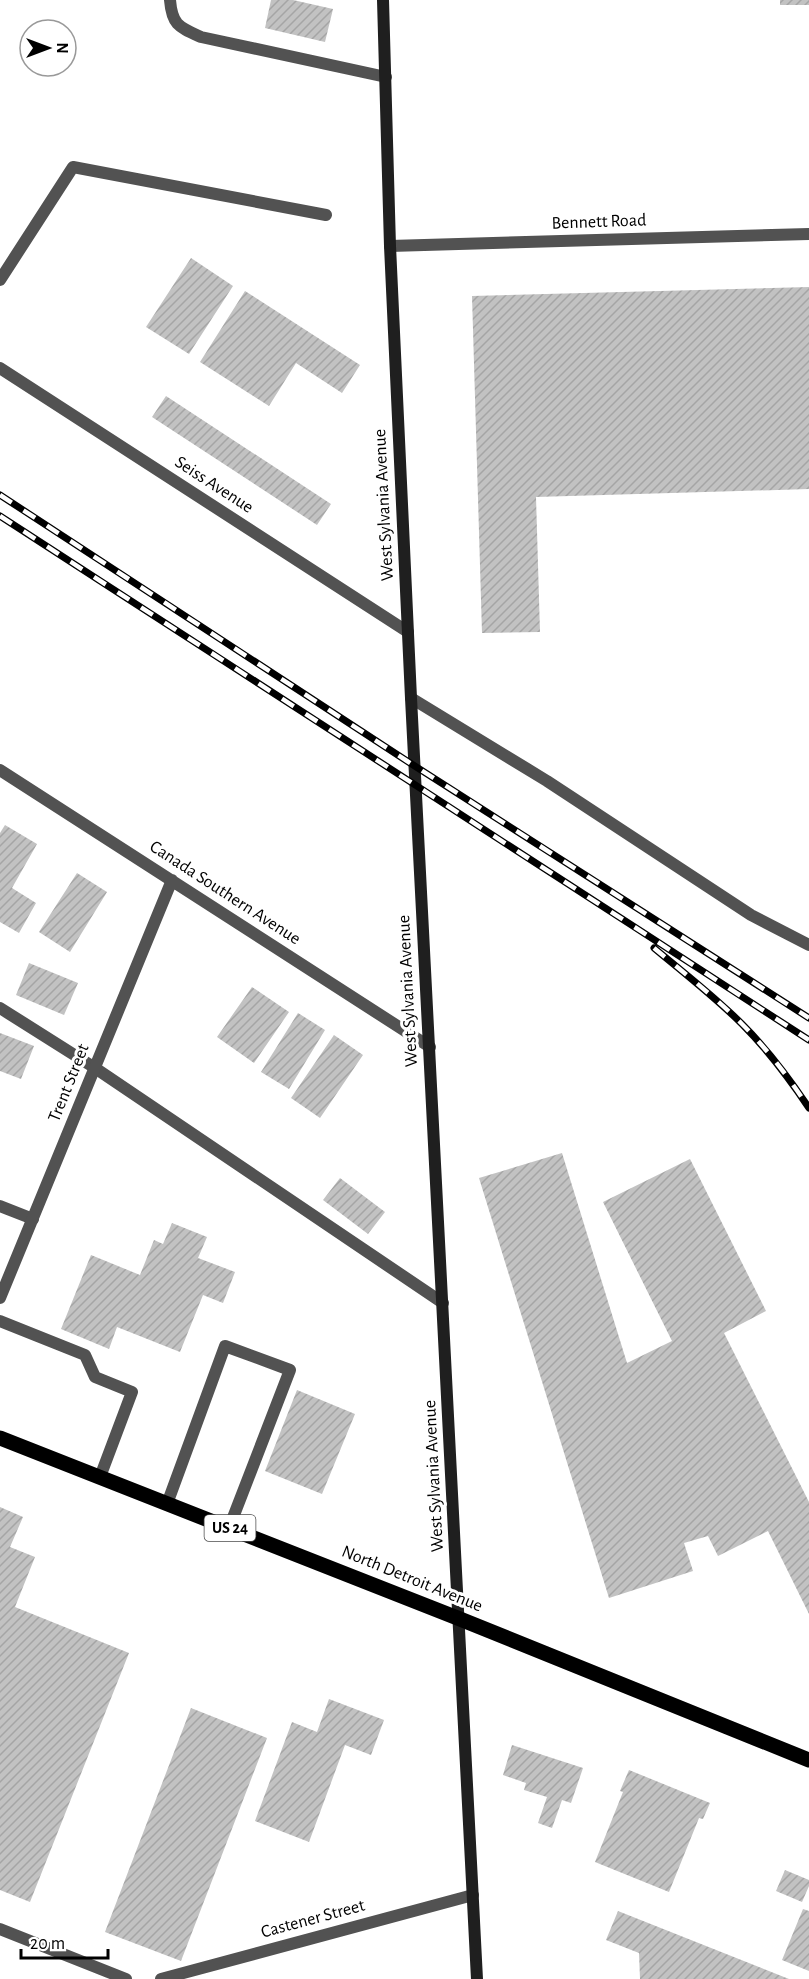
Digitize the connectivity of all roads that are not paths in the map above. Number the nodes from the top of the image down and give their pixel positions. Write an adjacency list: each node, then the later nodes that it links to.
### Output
1 (170, 0): 3 (street)
2 (383, 0): 3 (main road, West Sylvania Avenue)
3 (386, 77): 6 (main road, West Sylvania Avenue)
4 (326, 215): 7 (street)
5 (809, 234): 6 (street, Bennett Road)
6 (390, 246): 9 (main road, West Sylvania Avenue)
7 (0, 280)
8 (0, 368): 9 (street, Seiss Avenue)
9 (408, 632): 10 (main road, West Sylvania Avenue)
10 (411, 698): 13 (street); 15 (main road, West Sylvania Avenue)
11 (0, 770): 12 (street, Canada Southern Avenue)
12 (172, 880): 15 (street, Canada Southern Avenue); 16 (street, Trent Street)
13 (809, 945)
14 (0, 1008): 16 (street)
15 (429, 1047): 20 (main road, West Sylvania Avenue)
16 (95, 1068): 18 (street, Trent Street); 20 (street)
17 (0, 1206): 18 (street)
18 (33, 1219): 19 (street, Trent Street)
19 (0, 1298)
20 (443, 1303): 26 (main road, West Sylvania Avenue)
21 (0, 1321): 23 (street)
22 (0, 1438): 23 (main road, North Detroit Avenue / US 24)
23 (100, 1477): 24 (main road, North Detroit Avenue / US 24)
24 (167, 1504): 25 (main road, North Detroit Avenue / US 24); 25 (street)
25 (229, 1528): 26 (main road, North Detroit Avenue / US 24)
26 (460, 1619): 27 (main road, North Detroit Avenue / US 24); 28 (main road, West Sylvania Avenue)
27 (809, 1760)
28 (473, 1895): 31 (street, Castener Street); 32 (main road, West Sylvania Avenue)
29 (0, 1929): 30 (street)
30 (126, 1979)
31 (161, 1979)
32 (477, 1979)

